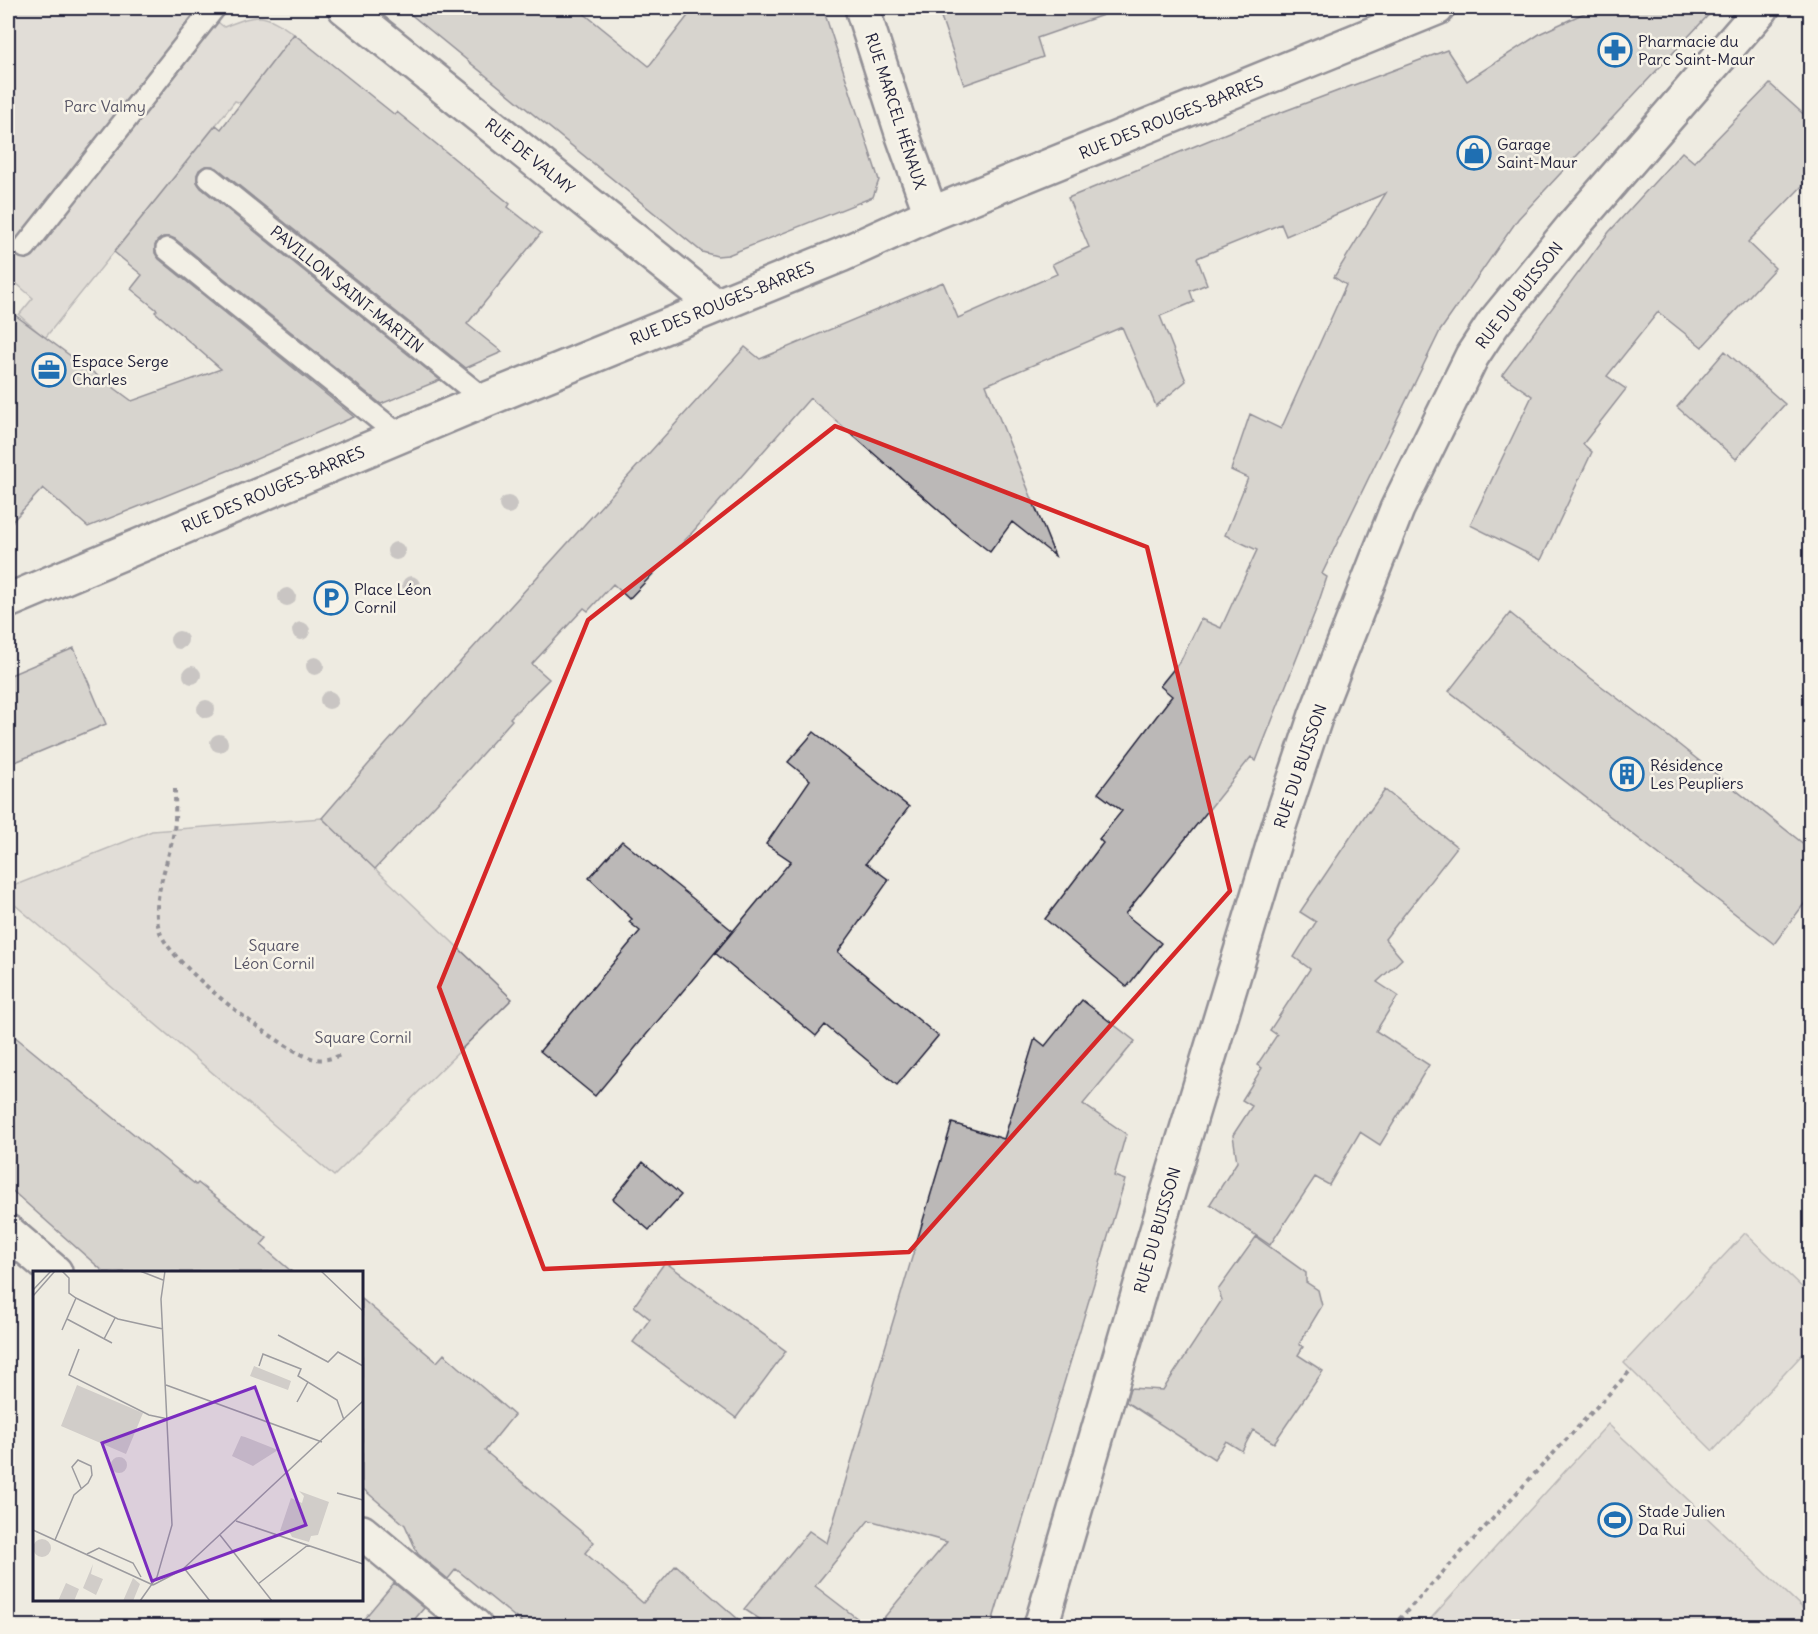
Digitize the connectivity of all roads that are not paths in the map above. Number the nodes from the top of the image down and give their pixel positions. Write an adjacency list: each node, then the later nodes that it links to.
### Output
1 (214, 8): 8 (lane)
2 (345, 8): 10 (street, RUE DE VALMY)
3 (862, 8): 7 (street, RUE MARCEL HÉNAUX)
4 (1435, 8): 7 (street, RUE DES ROUGES-BARRES)
5 (1762, 8): 18 (street, RUE DU BUISSON)
6 (209, 178): 11 (lane, PAVILLON SAINT-MARTIN)
7 (932, 214): 10 (street, RUE DES ROUGES-BARRES)
8 (26, 247)
9 (167, 249): 12 (lane)
10 (715, 305): 11 (street, RUE DES ROUGES-BARRES)
11 (485, 400): 12 (street, RUE DES ROUGES-BARRES)
12 (400, 436): 13 (street, RUE DES ROUGES-BARRES)
13 (8, 600)
14 (8, 1232): 15 (street)
15 (54, 1271)
16 (363, 1533): 17 (street)
17 (475, 1626)
18 (1041, 1626)

